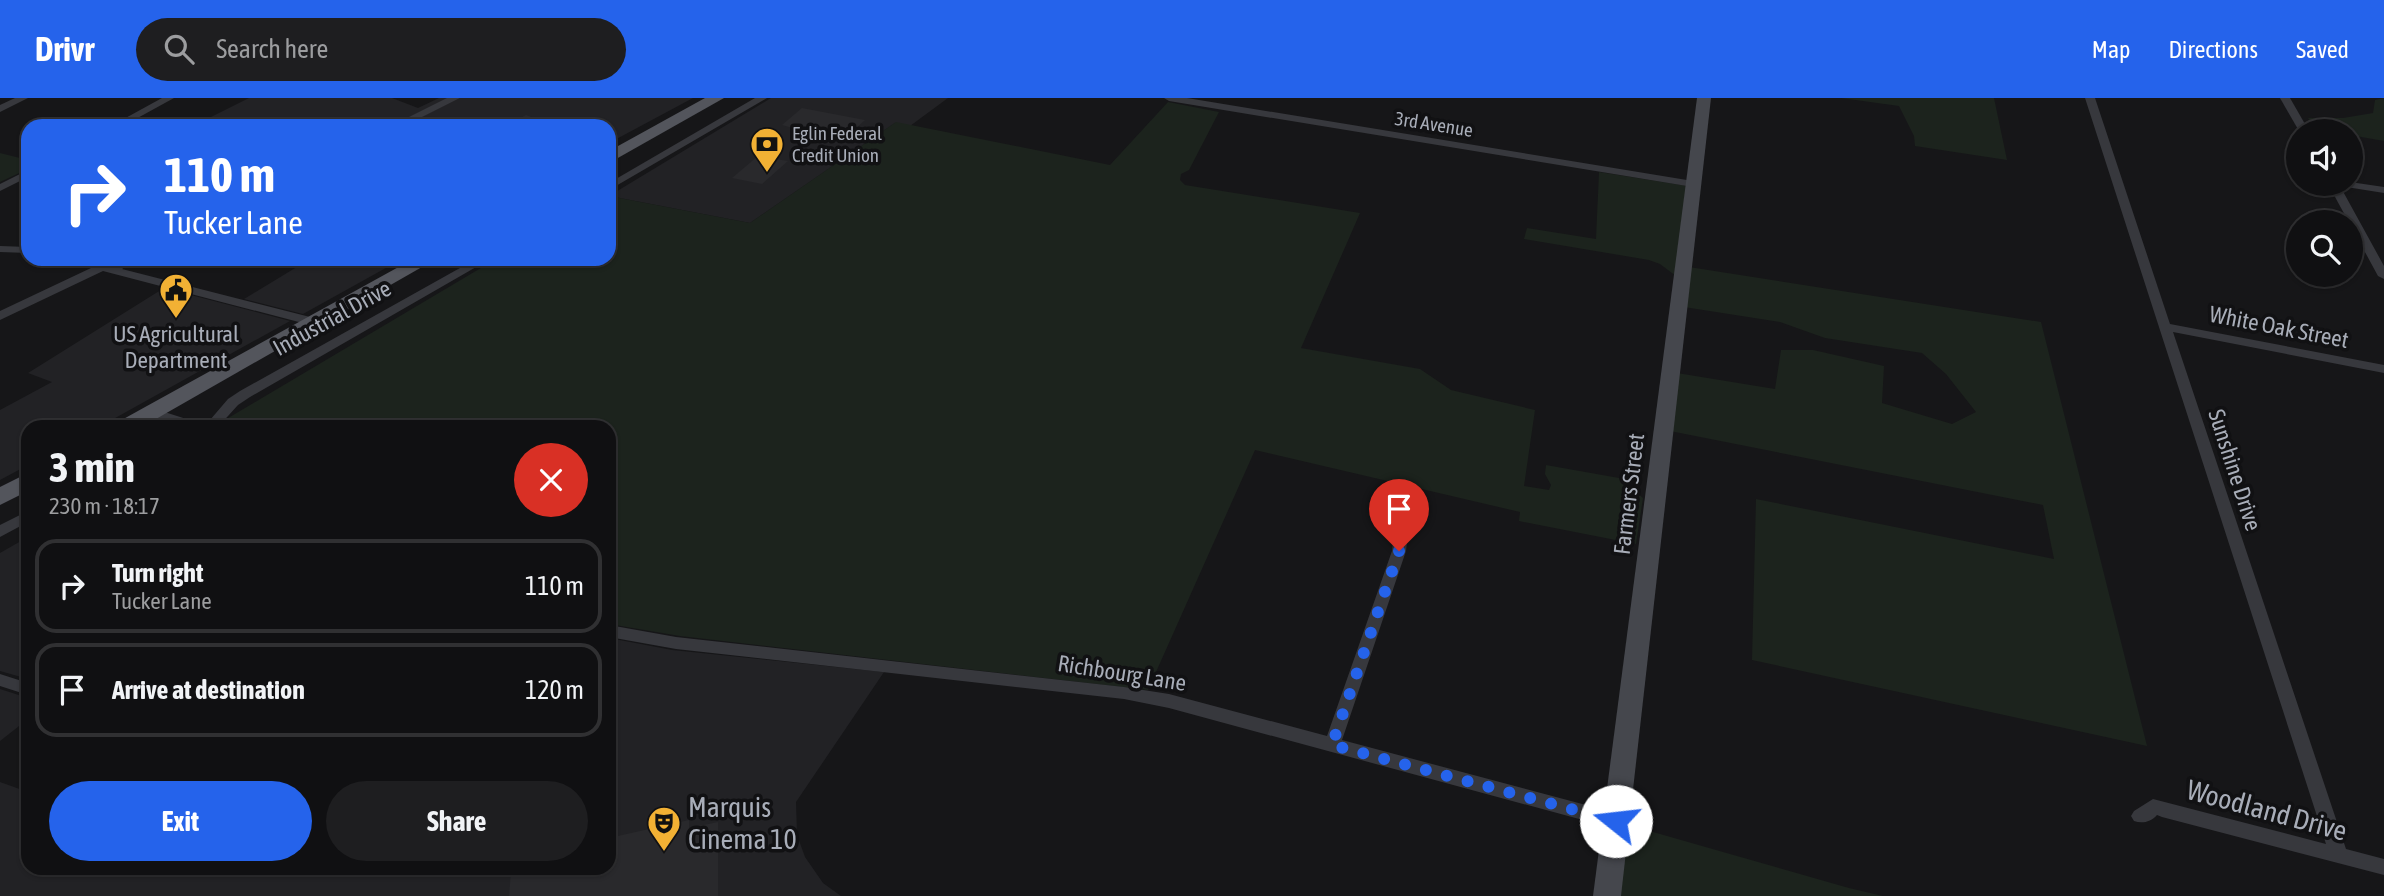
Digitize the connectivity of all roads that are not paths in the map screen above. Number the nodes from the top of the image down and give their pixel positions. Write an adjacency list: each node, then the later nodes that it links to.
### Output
1 (23, 98): 10 (street)
2 (169, 98): 11 (street)
3 (455, 98): 12 (street)
4 (716, 98): 14 (main road)
5 (762, 98): 16 (street)
6 (1169, 98): 17 (street, 3rd Avenue)
7 (1704, 98): 17 (street, Farmers Street)
8 (2090, 98): 32 (street, Sunshine Drive)
9 (2285, 98): 13 (street)
10 (0, 109)
11 (129, 119)
12 (411, 119)
13 (2297, 119)
14 (616, 154)
15 (21, 177): 19 (street)
16 (616, 183)
17 (1693, 184): 46 (street, Farmers Street)
18 (2363, 187): 20 (street)
19 (0, 188)
20 (2384, 190)
21 (2340, 196): 29 (street)
22 (0, 249): 23 (street)
23 (21, 250)
24 (99, 266): 28 (street)
25 (112, 266): 28 (street)
26 (414, 266): 31 (main road)
27 (472, 266): 35 (street, Industrial Drive)
28 (107, 268): 30 (street); 31 (street)
29 (2384, 276)
30 (0, 316)
31 (314, 321): 34 (main road)
32 (2166, 327): 33 (street, White Oak Street); 47 (street, Sunshine Drive)
33 (2384, 369)
34 (145, 420)
35 (217, 420)
36 (21, 485): 37 (main road)
37 (0, 497)
38 (1393, 507): 44 (street)
39 (21, 520): 40 (street)
40 (0, 532)
41 (616, 632): 44 (street, Richbourg Lane)
42 (0, 680): 43 (street)
43 (21, 687)
44 (1332, 745): 46 (street, Richbourg Lane)
45 (2140, 816): 47 (street, Woodland Drive)
46 (1616, 821): 49 (street, Farmers Street)
47 (2339, 856): 48 (street, Woodland Drive)
48 (2384, 867)
49 (1607, 896)

